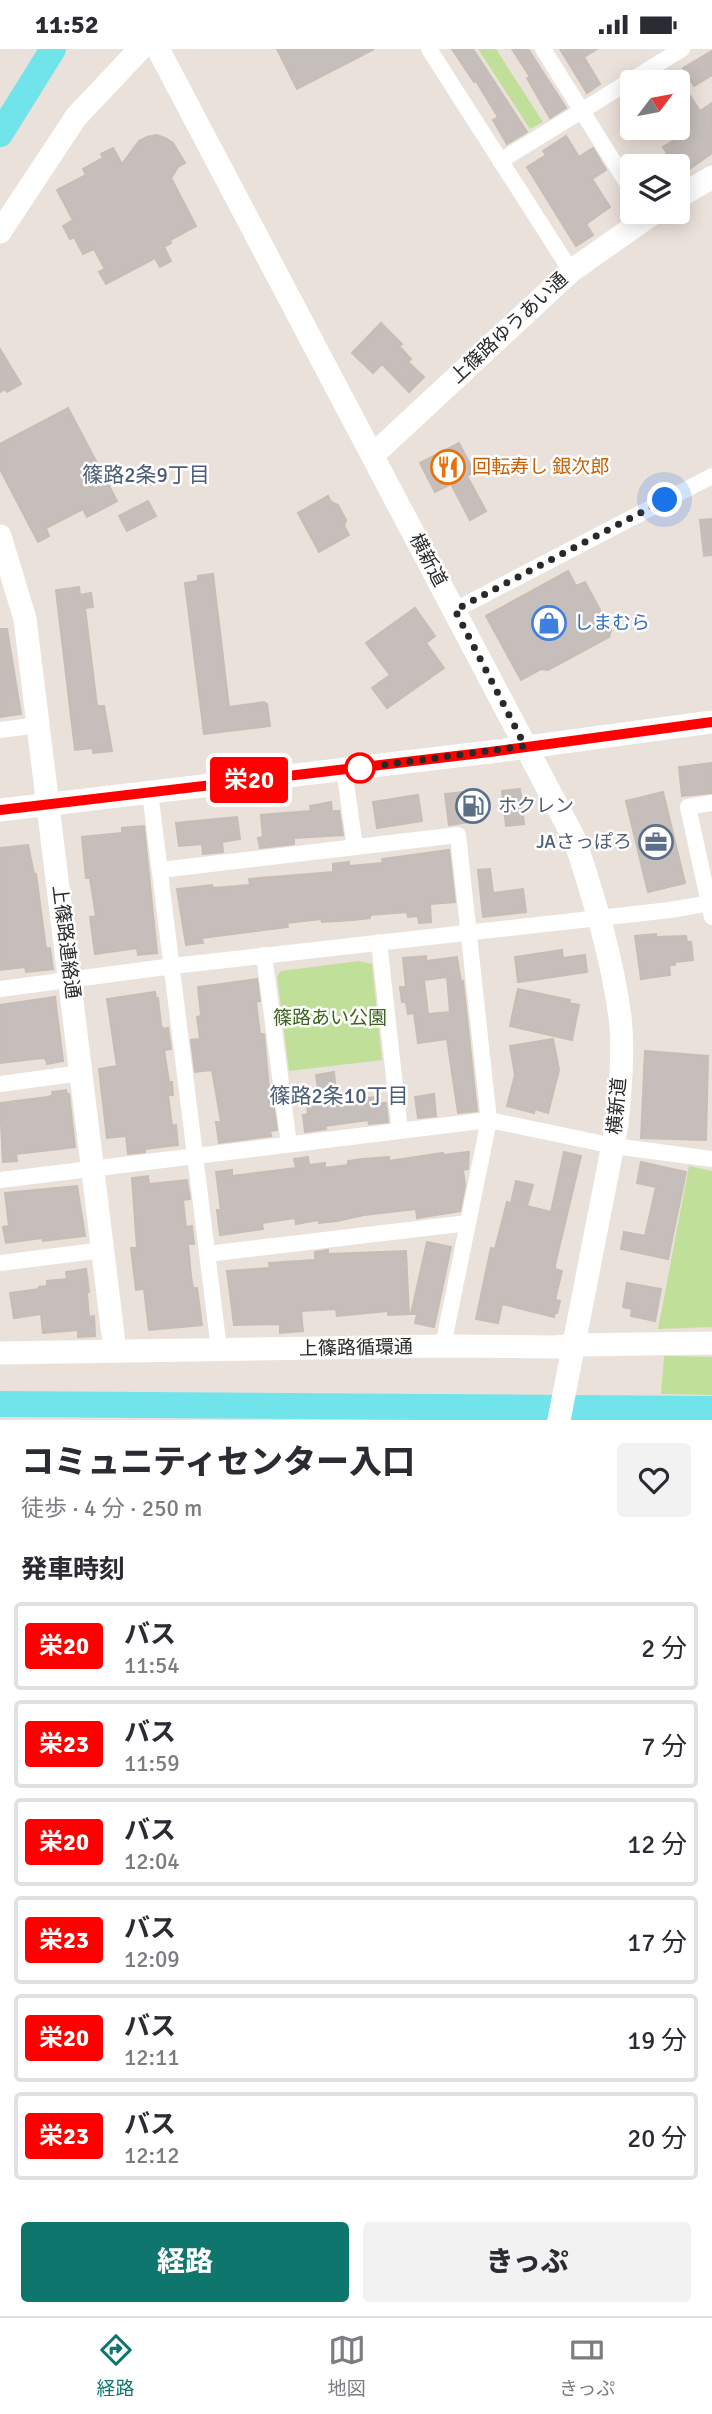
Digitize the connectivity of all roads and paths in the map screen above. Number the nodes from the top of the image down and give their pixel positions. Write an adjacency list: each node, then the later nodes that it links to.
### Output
1 (140, 49): 12 (street)
2 (158, 49): 14 (street, 横新道)
3 (429, 49): 7 (street)
4 (543, 49): 6 (street)
5 (682, 49): 6 (street)
6 (581, 111): 7 (street); 8 (street)
7 (500, 161): 13 (street)
8 (620, 172)
9 (712, 177): 10 (street)
10 (690, 190)
11 (634, 224): 13 (street, 上篠路ゆうあい通)
12 (0, 232)
13 (571, 271): 14 (street, 上篠路ゆうあい通)
14 (373, 455): 17 (street, 横新道)
15 (712, 476): 17 (street)
16 (0, 536): 19 (street, 上篠路連絡通)
17 (455, 610): 21 (street, 横新道)
18 (712, 722): 21 (street)
19 (39, 725): 20 (street); 25 (street, 上篠路連絡通)
20 (0, 730)
21 (525, 746): 22 (street); 30 (street, 横新道)
22 (344, 769): 23 (street); 27 (street)
23 (150, 792): 25 (street); 28 (street)
24 (712, 803): 29 (street)
25 (48, 804): 26 (street); 35 (street, 上篠路連絡通)
26 (0, 810)
27 (355, 847): 28 (street); 31 (street)
28 (160, 870): 34 (street)
29 (711, 908): 30 (street)
30 (600, 918): 31 (street); 42 (street, 横新道)
31 (470, 932): 32 (street); 39 (street)
32 (379, 942): 33 (street); 40 (street)
33 (264, 955): 34 (street); 41 (street)
34 (173, 965): 35 (street); 43 (street)
35 (71, 980): 36 (street); 37 (street, 上篠路連絡通)
36 (0, 989)
37 (81, 1073): 38 (street); 45 (street, 上篠路連絡通)
38 (0, 1084)
39 (489, 1120): 40 (street); 42 (street); 47 (street)
40 (400, 1131): 41 (street)
41 (289, 1144): 43 (street)
42 (614, 1146): 44 (street); 52 (street, 横新道)
43 (195, 1156): 45 (street); 49 (street)
44 (712, 1159)
45 (93, 1168): 46 (street); 48 (street, 上篠路連絡通)
46 (0, 1180)
47 (468, 1223): 49 (street); 53 (street)
48 (103, 1250): 50 (street); 55 (street, 上篠路連絡通)
49 (207, 1254): 54 (street)
50 (0, 1263)
51 (712, 1343): 52 (street, 上篠路循環通)
52 (574, 1345): 53 (street, 上篠路循環通); 57 (street, 横新道)
53 (443, 1346): 54 (street, 上篠路循環通)
54 (219, 1349): 55 (street, 上篠路循環通)
55 (115, 1351): 56 (street, 上篠路循環通)
56 (0, 1353)
57 (559, 1420)

